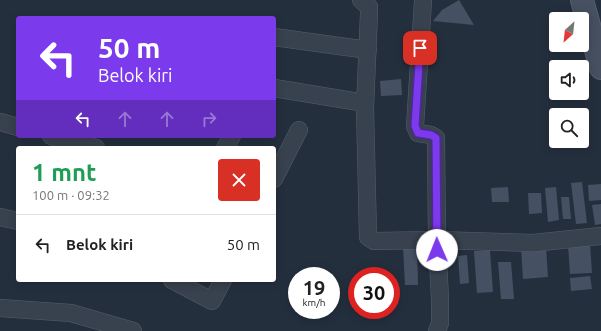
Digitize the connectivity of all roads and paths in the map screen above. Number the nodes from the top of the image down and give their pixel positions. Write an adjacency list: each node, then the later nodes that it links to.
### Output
1 (361, 0): 5 (street)
2 (582, 0): 6 (street)
3 (423, 1): 18 (street)
4 (276, 37): 5 (street)
5 (368, 50): 8 (street)
6 (601, 68)
7 (276, 88): 8 (street)
8 (365, 102): 18 (street)
9 (0, 122): 10 (street)
10 (16, 126)
11 (298, 130): 14 (street)
12 (59, 138): 13 (street)
13 (89, 146)
14 (276, 175)
15 (0, 217): 16 (street)
16 (16, 221)
17 (601, 236): 18 (street)
18 (437, 240): 22 (street)
19 (176, 282): 20 (street)
20 (221, 282)
21 (0, 308): 23 (street)
22 (433, 330)
23 (132, 331)

